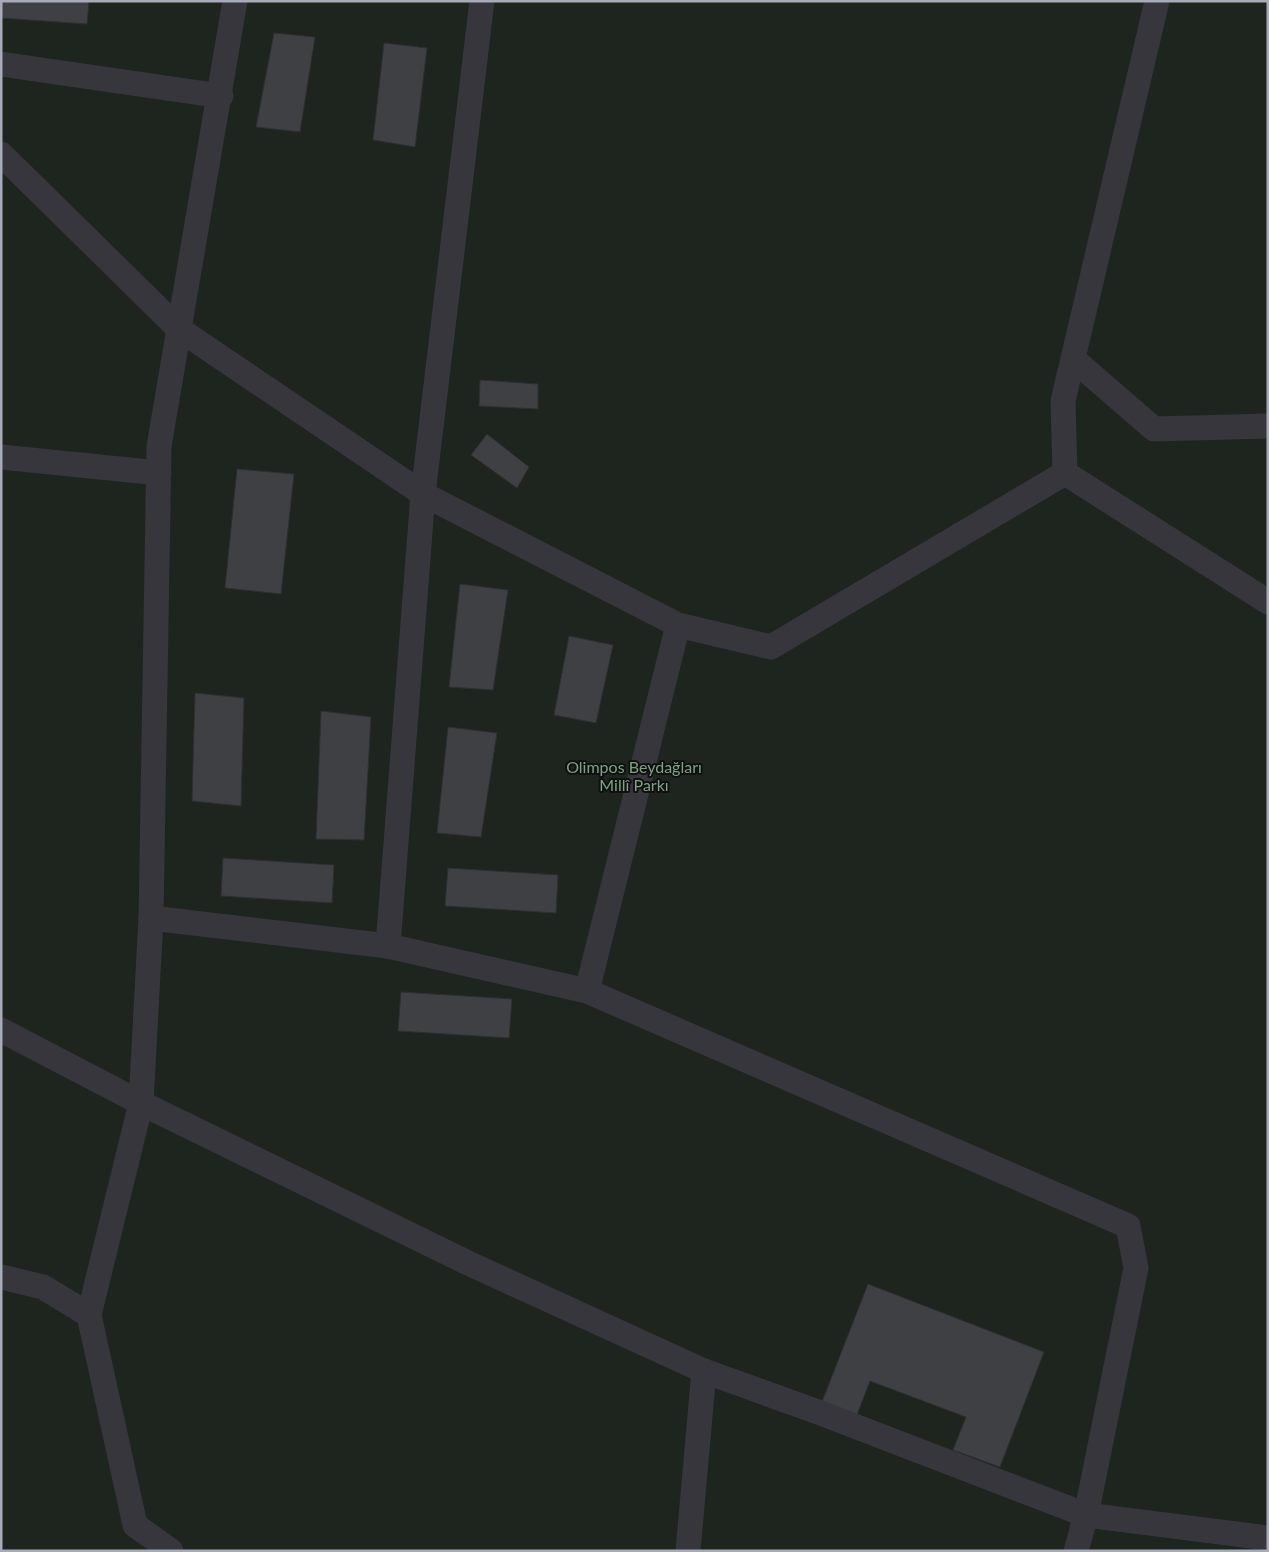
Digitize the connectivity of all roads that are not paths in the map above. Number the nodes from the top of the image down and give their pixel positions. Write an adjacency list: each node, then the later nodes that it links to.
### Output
1 (235, 1): 5 (street)
2 (482, 1): 13 (street)
3 (1158, 1): 8 (street)
4 (1, 64): 5 (street)
5 (221, 96): 7 (street)
6 (1, 154): 7 (street)
7 (179, 329): 11 (street); 13 (street)
8 (1073, 359): 9 (street); 12 (street)
9 (1268, 426)
10 (1, 457): 11 (street)
11 (159, 473): 16 (street)
12 (1065, 473): 14 (street); 15 (street)
13 (423, 494): 15 (street); 17 (street)
14 (1268, 602)
15 (678, 624): 18 (street)
16 (151, 918): 17 (street); 20 (street)
17 (388, 946): 18 (street)
18 (587, 991): 24 (street)
19 (1, 1030): 20 (street)
20 (141, 1103): 22 (street); 23 (street)
21 (1, 1277): 22 (street)
22 (89, 1315): 26 (street)
23 (704, 1371): 24 (street); 27 (street)
24 (1086, 1516): 25 (street); 28 (street)
25 (1268, 1538)
26 (171, 1551)
27 (688, 1551)
28 (1076, 1551)

